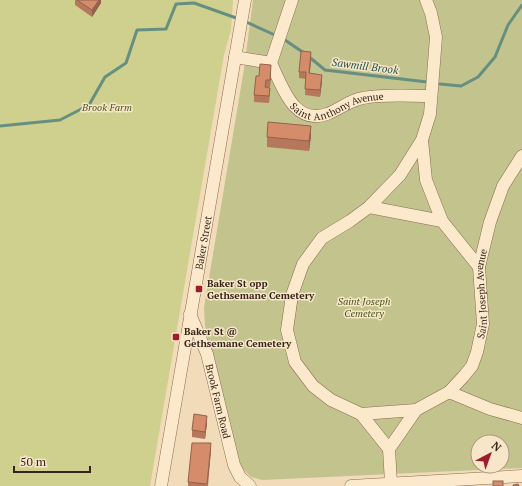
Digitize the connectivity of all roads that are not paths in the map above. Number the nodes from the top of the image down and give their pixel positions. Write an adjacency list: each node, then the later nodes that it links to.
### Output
1 (292, 0): 5 (street)
2 (426, 0): 6 (street)
3 (244, 2): 4 (street, Baker Street)
4 (235, 57): 5 (street); 12 (street, Baker Street)
5 (271, 63): 6 (street, Saint Anthony Avenue)
6 (430, 96): 7 (street)
7 (422, 140): 9 (street); 10 (street)
8 (522, 156): 11 (street, Saint Joseph Avenue)
9 (369, 207): 10 (street); 15 (street)
10 (442, 221): 11 (street)
11 (479, 267): 13 (street, Saint Joseph Avenue)
12 (190, 314): 20 (street, Baker Street); 21 (street, Brook Farm Road)
13 (449, 392): 14 (street, Saint Joseph Avenue); 16 (street)
14 (416, 410): 15 (street, Saint Joseph Avenue); 17 (street, Saint Joseph Avenue)
15 (361, 414): 17 (street)
16 (522, 418)
17 (388, 449): 19 (street)
18 (522, 476): 19 (street)
19 (391, 483): 22 (street)
20 (162, 486)
21 (250, 486)
22 (351, 486)

